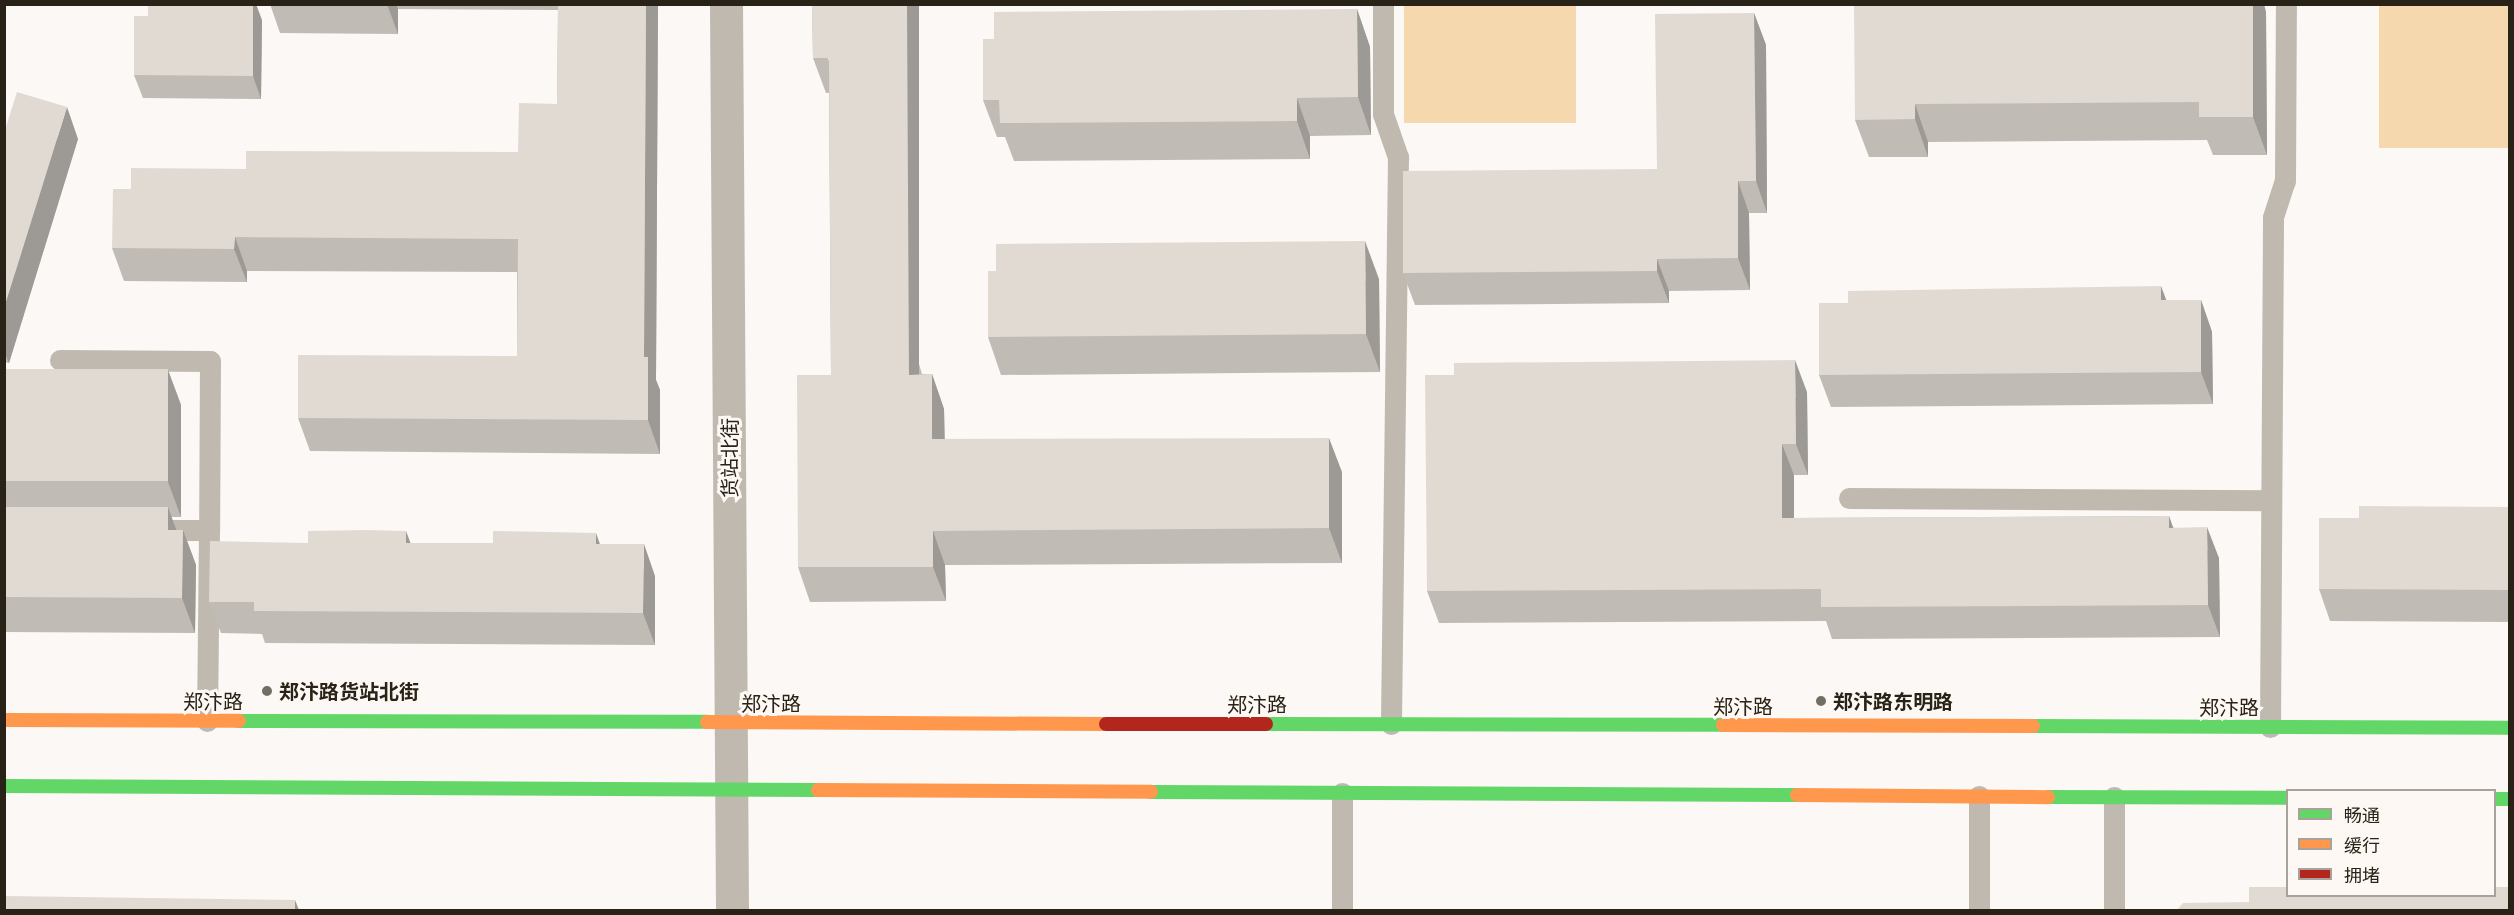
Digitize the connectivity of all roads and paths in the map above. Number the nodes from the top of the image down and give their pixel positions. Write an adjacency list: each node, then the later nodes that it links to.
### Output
1 (726, 4): 11 (street, 货站北街)
2 (1383, 4): 12 (lane)
3 (2286, 4): 6 (lane)
4 (60, 360): 8 (lane)
5 (1849, 498): 6 (lane)
6 (2271, 500): 13 (lane)
7 (129, 530): 8 (lane)
8 (209, 530): 10 (lane)
9 (4, 720): 10 (main road, 郑汴路)
10 (207, 721): 11 (main road, 郑汴路)
11 (731, 722): 12 (main road, 郑汴路); 16 (street, 货站北街)
12 (1391, 724): 13 (main road, 郑汴路)
13 (2270, 727): 14 (main road, 郑汴路)
14 (2510, 728)
15 (4, 786): 16 (main road)
16 (731, 790): 17 (main road); 21 (street, 货站北街)
17 (1342, 793): 18 (main road); 22 (lane)
18 (1979, 796): 19 (main road); 23 (lane)
19 (2114, 797): 20 (main road); 24 (lane)
20 (2286, 798)
21 (732, 910)
22 (1342, 910)
23 (1979, 910)
24 (2114, 910)

